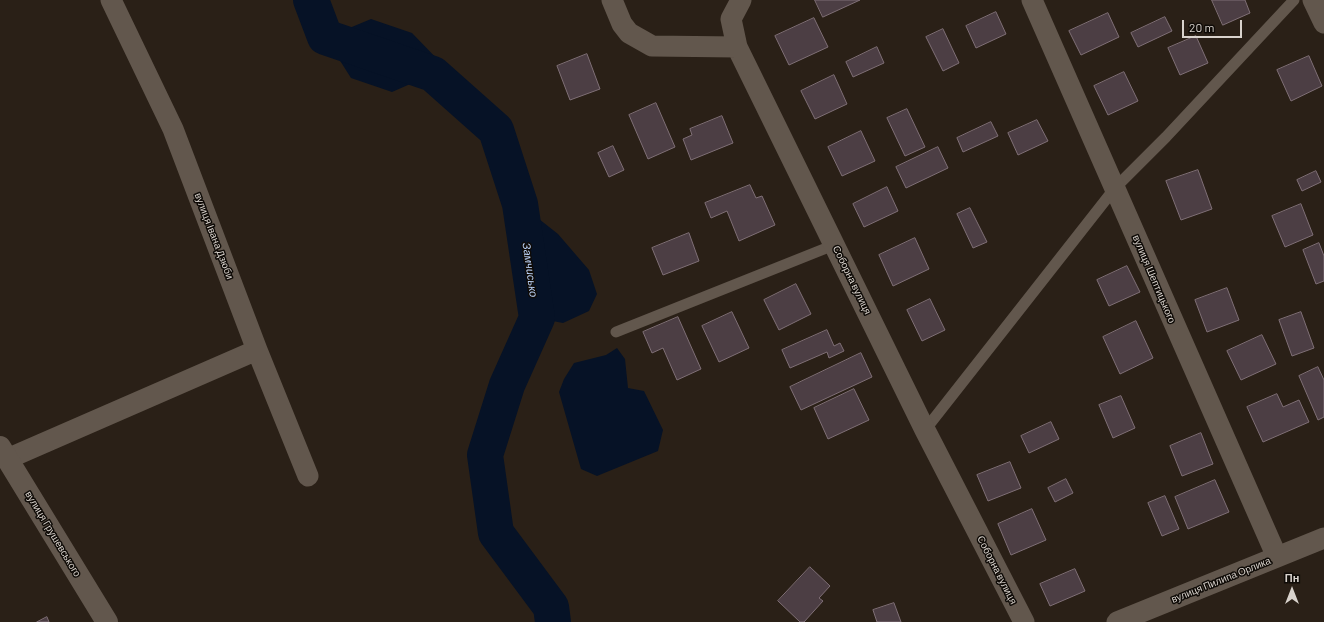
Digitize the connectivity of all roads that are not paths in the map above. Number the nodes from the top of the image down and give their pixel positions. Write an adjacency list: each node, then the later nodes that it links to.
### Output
1 (111, 0): 12 (street, вулиця Івана Дзюби)
2 (612, 0): 8 (street)
3 (741, 0): 8 (street, Соборна вулиця)
4 (1032, 0): 9 (street, вулиця Шептицького)
5 (1294, 0): 9 (lane)
6 (1312, 0): 7 (street)
7 (1324, 23)
8 (738, 48): 10 (street, Соборна вулиця)
9 (1115, 188): 13 (lane); 17 (street, вулиця Шептицького)
10 (834, 245): 11 (lane); 13 (street, Соборна вулиця)
11 (616, 332)
12 (257, 350): 14 (street); 15 (street, вулиця Івана Дзюби)
13 (925, 430): 19 (street, Соборна вулиця)
14 (4, 453): 18 (street, вулиця Грушевського)
15 (308, 476)
16 (1324, 538): 17 (street, вулиця Пилипа Орлика)
17 (1277, 557): 20 (street, вулиця Пилипа Орлика)
18 (107, 622)
19 (1024, 622)
20 (1117, 622)

